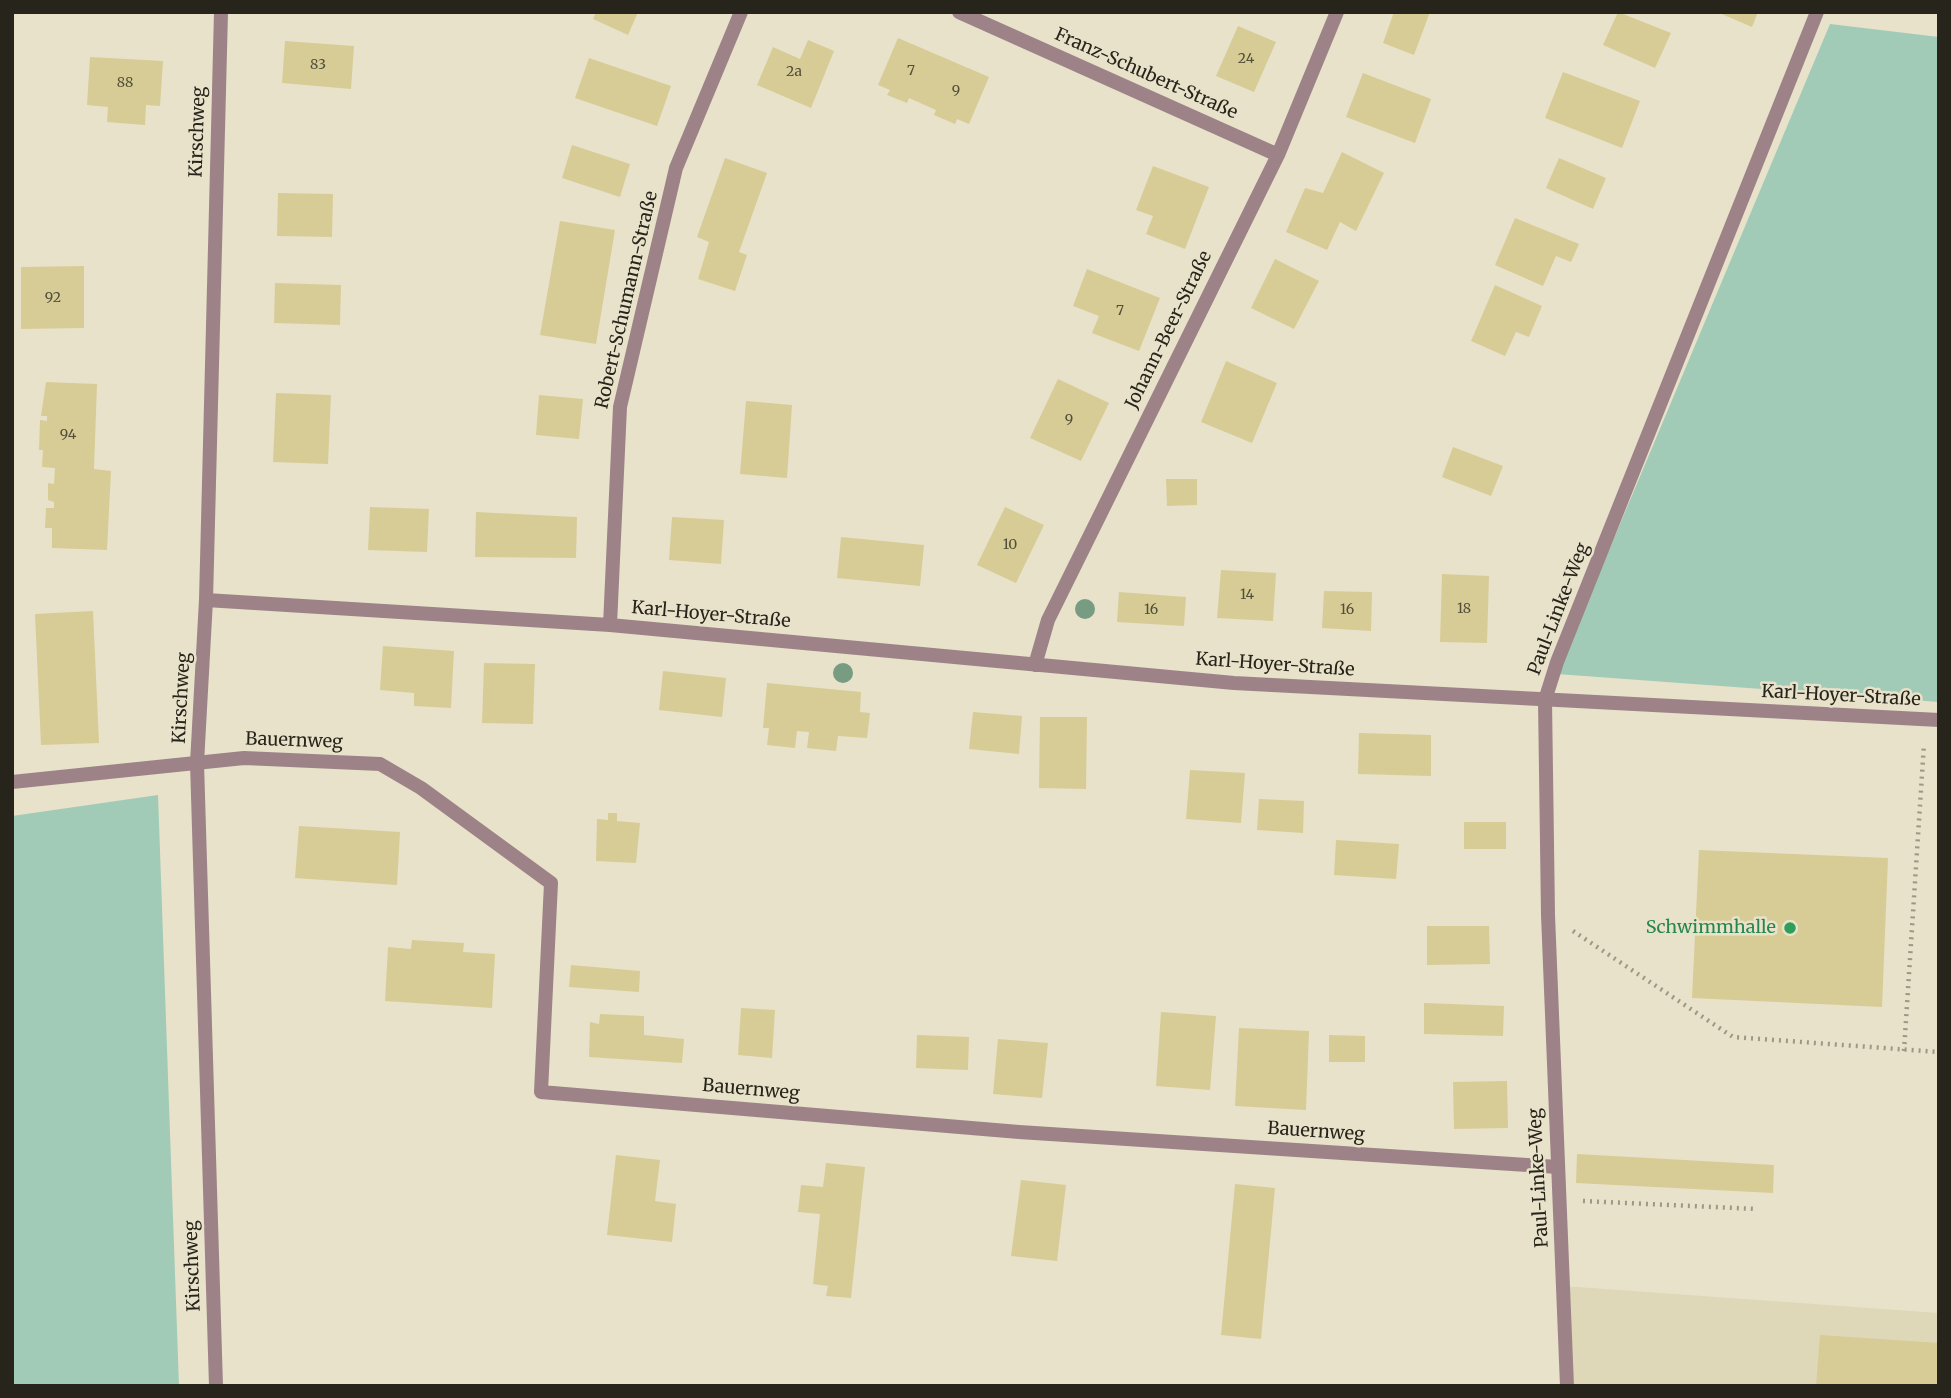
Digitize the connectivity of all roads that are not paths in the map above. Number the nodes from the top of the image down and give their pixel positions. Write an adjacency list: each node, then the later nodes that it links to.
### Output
1 (221, 12): 7 (street, Kirschweg)
2 (741, 12): 8 (street, Robert-Schumann-Straße)
3 (960, 12): 6 (street, Franz-Schubert-Straße)
4 (1337, 12): 6 (street, Johann-Beer-Straße)
5 (1817, 12): 10 (street, Paul-Linke-Weg)
6 (1278, 155): 9 (street, Johann-Beer-Straße)
7 (206, 600): 8 (street); 12 (street, Kirschweg)
8 (610, 625): 9 (street, Karl-Hoyer-Straße)
9 (1035, 665): 10 (street, Karl-Hoyer-Straße)
10 (1545, 700): 11 (street, Karl-Hoyer-Straße); 14 (street, Paul-Linke-Weg)
11 (1932, 720)
12 (197, 763): 13 (street); 14 (street, Bauernweg); 15 (street, Kirschweg)
13 (12, 782)
14 (1558, 1167): 16 (street, Paul-Linke-Weg)
15 (216, 1386)
16 (1567, 1386)

